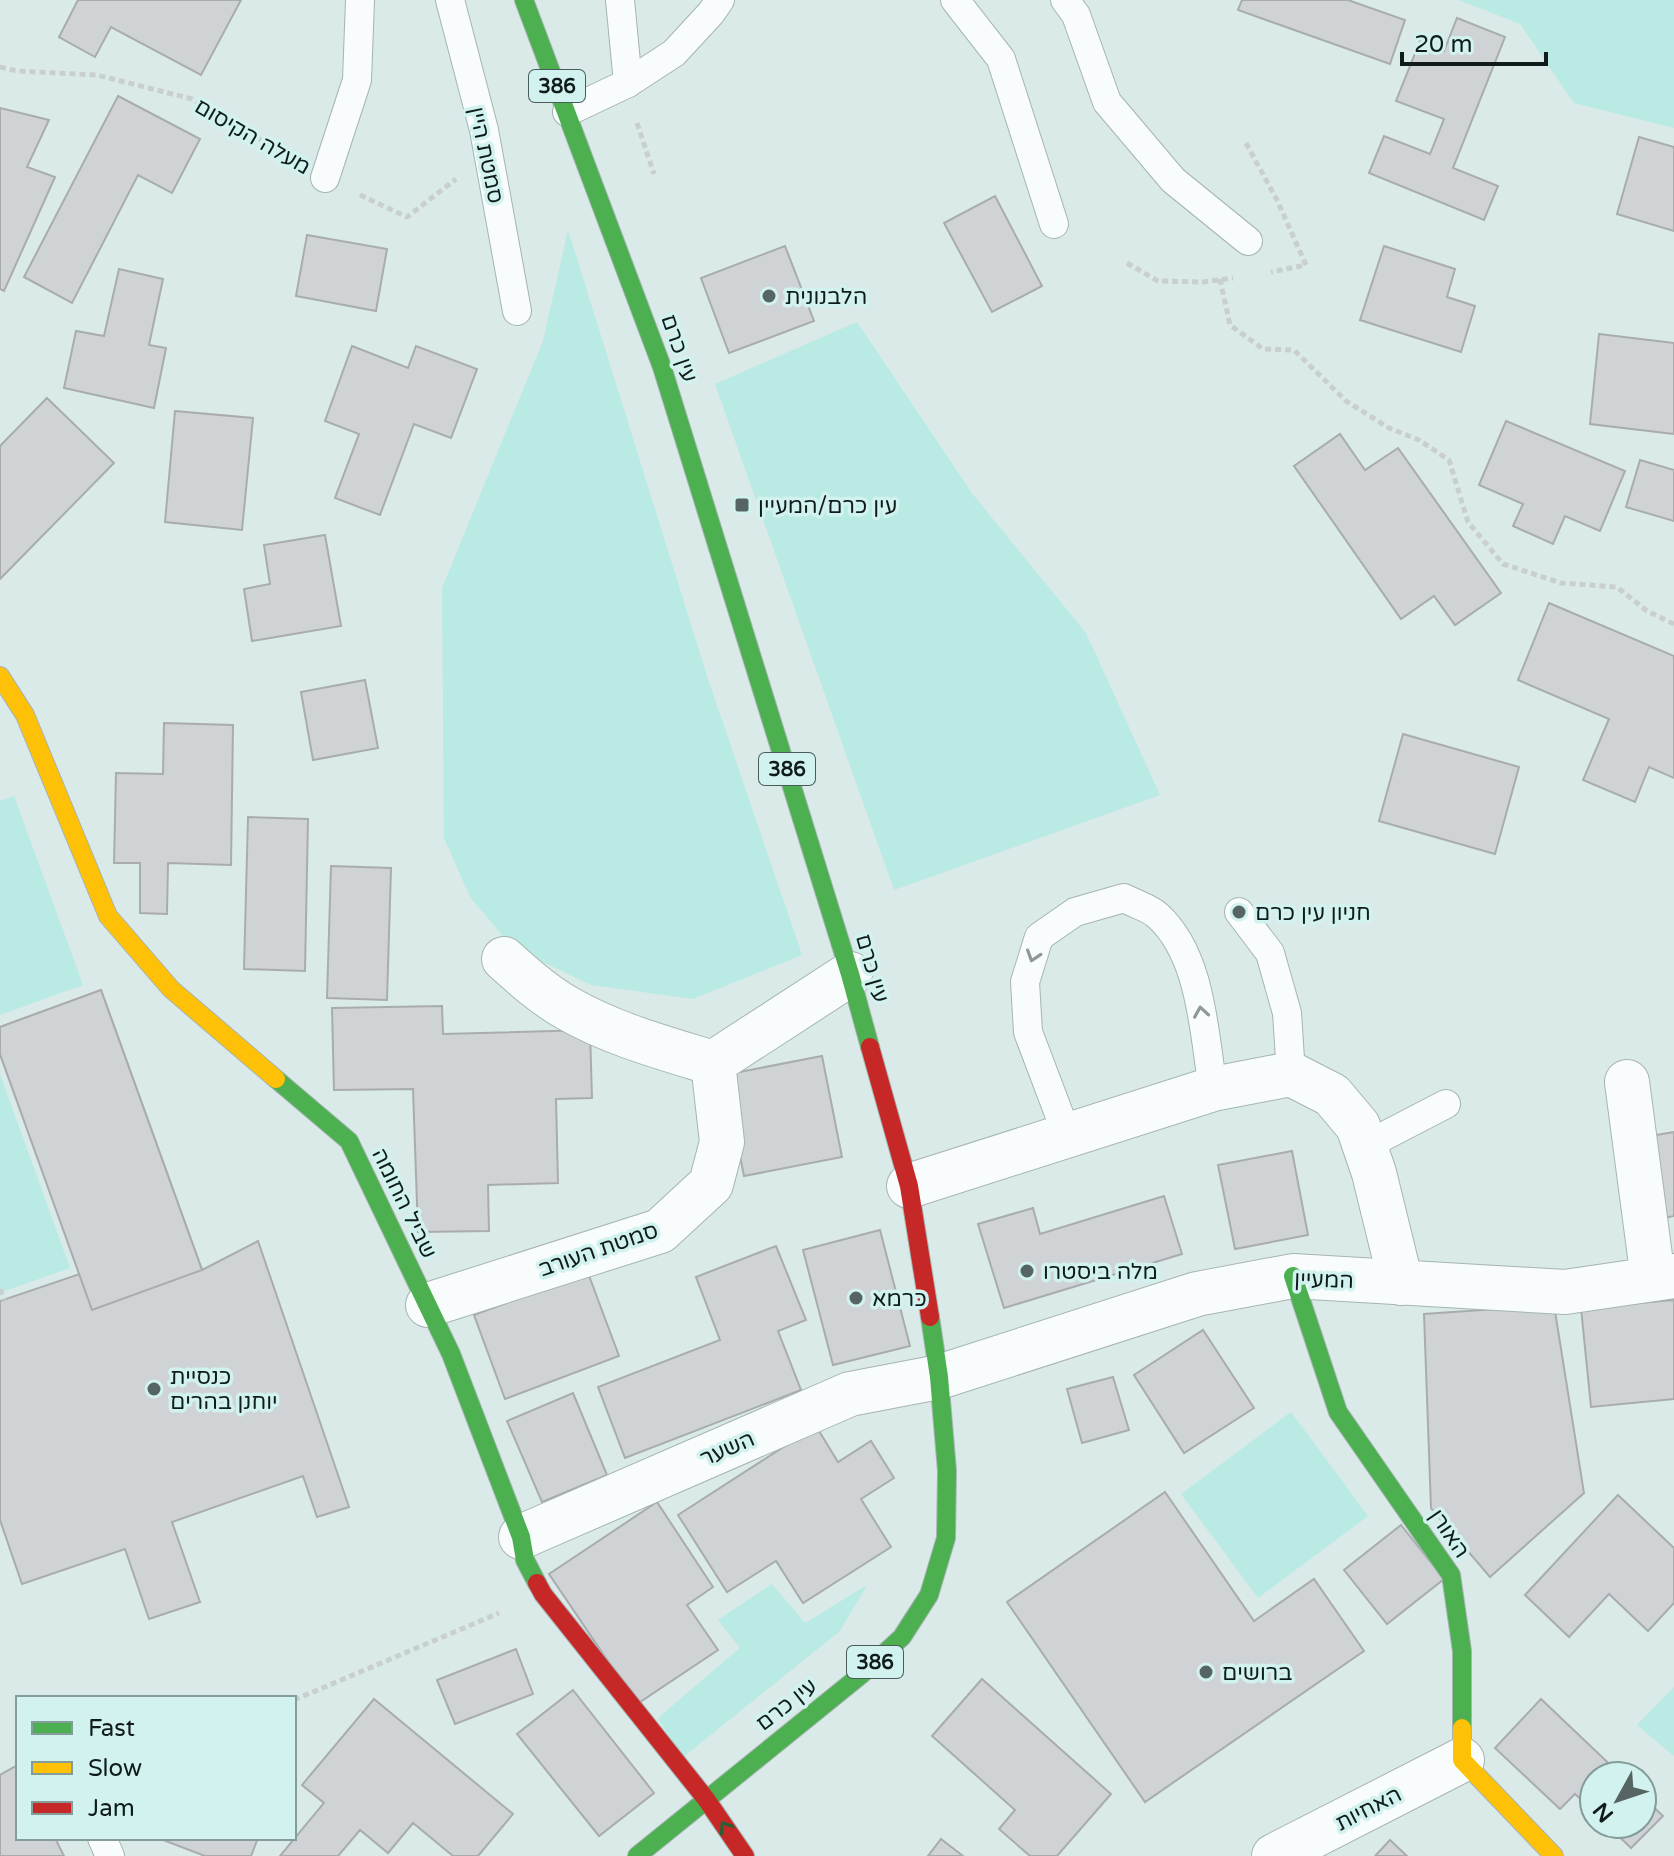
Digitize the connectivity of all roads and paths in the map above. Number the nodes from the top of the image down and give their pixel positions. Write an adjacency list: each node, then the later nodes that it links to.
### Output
1 (360, 0): 13 (lane, מעלה הקיסום)
2 (450, 0): 11 (lane, סמטת היין)
3 (524, 0): 10 (street, עין כרם / 386)
4 (620, 0): 9 (lane)
5 (720, 0): 9 (lane)
6 (955, 0): 14 (lane)
7 (1065, 0): 15 (lane)
8 (0, 67): 13 (path, מעלה הקיסום)
9 (628, 83): 10 (lane); 12 (path)
10 (567, 112): 22 (street, עין כרם / 386)
11 (488, 154): 13 (path); 17 (lane, סמטת היין)
12 (654, 174)
13 (325, 178)
14 (1054, 224)
15 (1248, 241)
16 (1220, 279): 18 (path)
17 (517, 311)
18 (1674, 624)
19 (0, 676): 36 (street, שביל החומה)
20 (1239, 912): 24 (lane)
21 (504, 959): 23 (street)
22 (850, 974): 23 (street); 30 (street, עין כרם / 386)
23 (713, 1063): 36 (street, סמטת העורב)
24 (1291, 1074): 26 (street); 29 (street)
25 (1627, 1082): 32 (street)
26 (1213, 1089): 28 (street); 28 (lane, one-way to 28)
27 (1446, 1104): 29 (lane)
28 (1067, 1135): 30 (street)
29 (1365, 1146): 33 (street)
30 (909, 1186): 37 (street, עין כרם / 386)
31 (1293, 1276): 33 (street, המעיין); 37 (street, המעיין); 41 (street, האורן)
32 (1664, 1278): 33 (street, המעיין)
33 (1401, 1283)
34 (0, 1289): 35 (path)
35 (4, 1300)
36 (428, 1305): 38 (street, שביל החומה)
37 (939, 1377): 38 (street, השער); 42 (street, עין כרם / 386)
38 (521, 1537): 39 (street, שביל החומה)
39 (543, 1594): 40 (path); 42 (street, שביל החומה)
40 (296, 1699)
41 (1462, 1760): 45 (street, האחיות); 46 (street)
42 (706, 1799): 43 (street, עין כרם / 386); 44 (street, one-way to 42)
43 (637, 1856)
44 (745, 1856)
45 (1274, 1856)
46 (1554, 1856)

